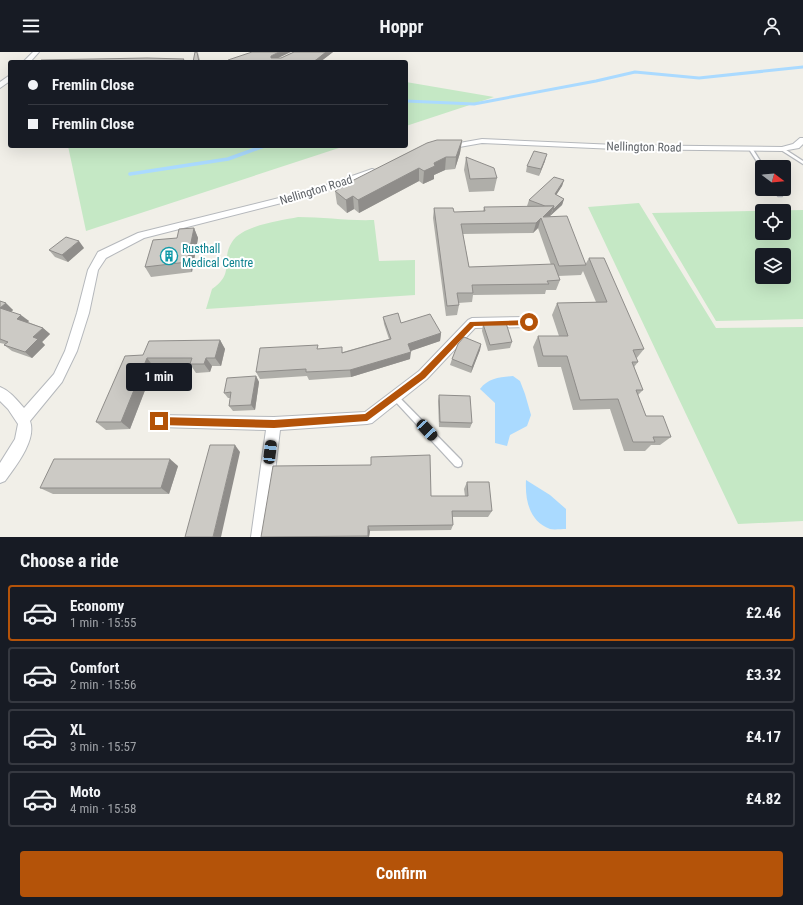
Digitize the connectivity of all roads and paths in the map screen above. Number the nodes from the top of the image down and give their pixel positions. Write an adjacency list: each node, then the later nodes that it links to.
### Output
1 (36, 52): 2 (street)
2 (28, 60)
3 (803, 140): 6 (street)
4 (437, 149): 5 (street, Nellington Road)
5 (751, 149): 6 (street, Nellington Road); 7 (lane)
6 (782, 149): 8 (lane)
7 (758, 160)
8 (803, 163)
9 (384, 167): 13 (street, Nellington Road)
10 (529, 322): 12 (street)
11 (0, 393): 13 (street)
12 (395, 396): 15 (street); 16 (lane)
13 (23, 419): 17 (street)
14 (159, 421): 15 (street)
15 (274, 424): 18 (street)
16 (458, 463)
17 (0, 476)
18 (259, 537)

